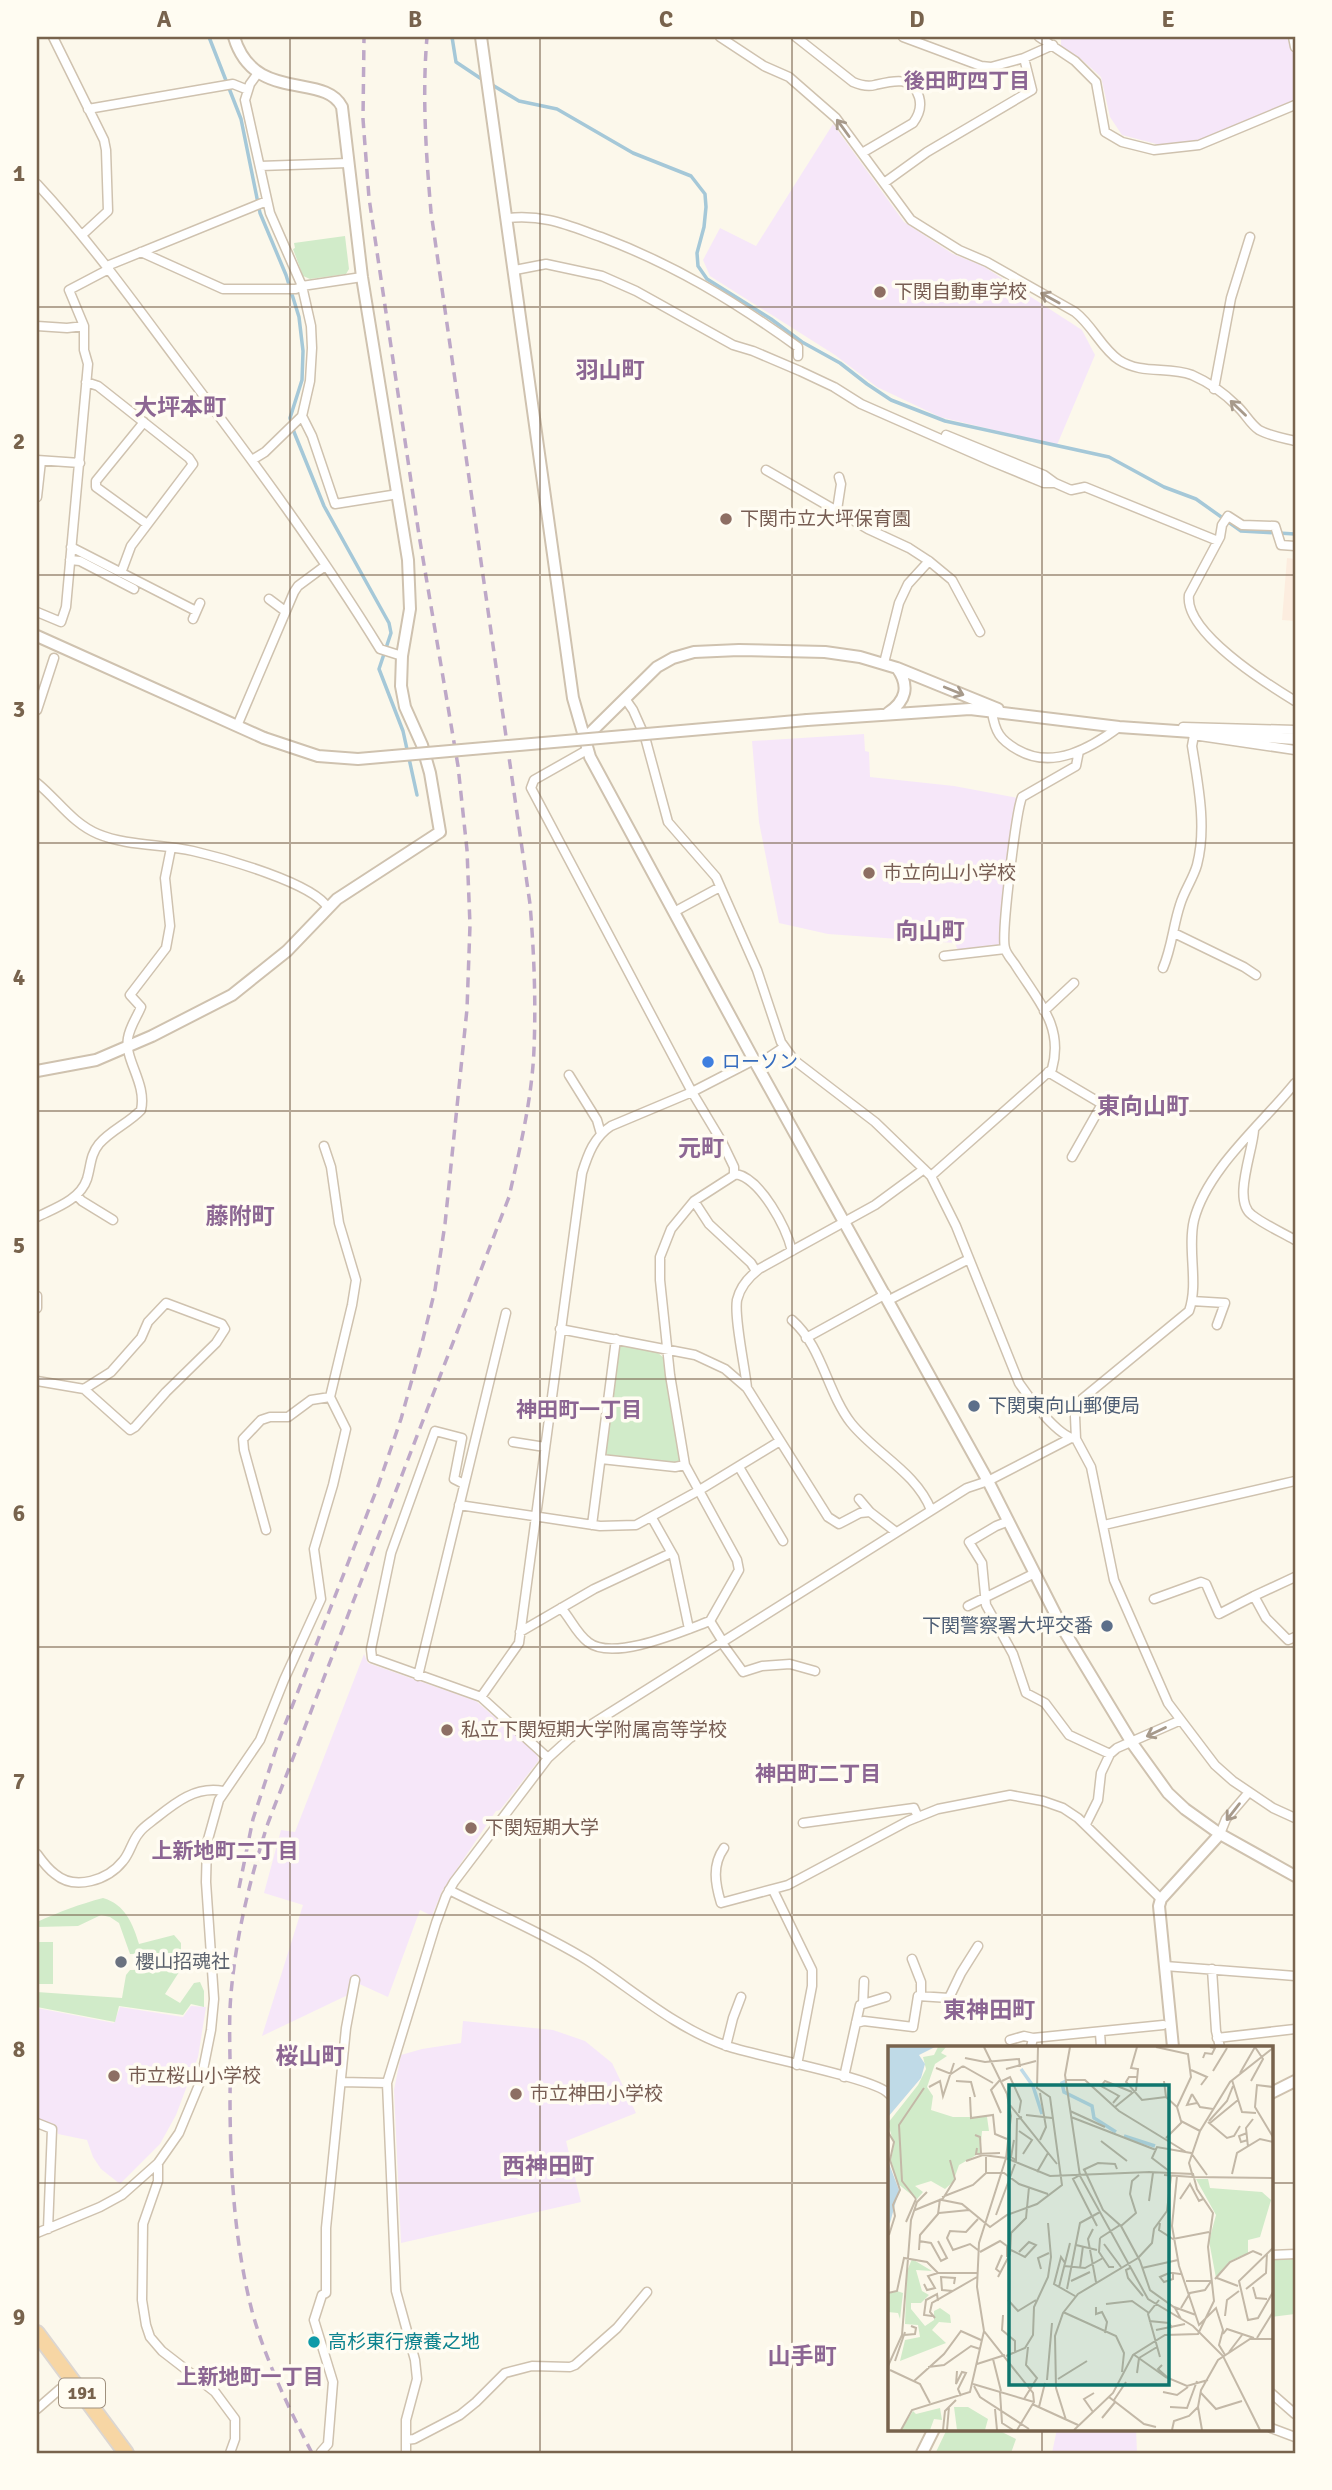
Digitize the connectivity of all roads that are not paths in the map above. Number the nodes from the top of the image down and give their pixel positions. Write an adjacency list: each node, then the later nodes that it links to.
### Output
1 (53, 37): 15 (street)
2 (234, 37): 12 (street)
3 (481, 37): 22 (street)
4 (720, 37): 16 (street, one-way to 4)
5 (796, 37): 16 (street)
6 (903, 37): 11 (street)
7 (1039, 37): 9 (street)
8 (1293, 37): 10 (street)
9 (1054, 41): 11 (street); 14 (street)
10 (1295, 47)
11 (1024, 58): 19 (street)
12 (258, 73): 13 (street); 17 (street)
13 (248, 90): 15 (street); 18 (street)
14 (1295, 105)
15 (88, 109): 23 (street)
16 (862, 153): 19 (street)
17 (348, 163): 18 (street); 28 (street)
18 (260, 166): 21 (street)
19 (884, 183): 34 (street, one-way to 19)
20 (37, 184): 23 (street)
21 (266, 202): 25 (street); 29 (street)
22 (508, 218): 27 (street); 32 (street)
23 (82, 235): 26 (street)
24 (1250, 237): 34 (street)
25 (141, 252): 26 (street); 29 (street)
26 (108, 268): 31 (street); 38 (street)
27 (515, 270): 47 (street); 77 (street)
28 (362, 277): 29 (street); 43 (street)
29 (299, 287): 35 (street)
30 (37, 326): 31 (street)
31 (84, 326): 33 (street)
32 (798, 356)
33 (86, 382): 36 (street); 40 (street)
34 (1214, 388): 37 (street, one-way to 34)
35 (300, 419): 38 (street); 43 (street)
36 (144, 422): 46 (street); 46 (street)
37 (1295, 441)
38 (252, 460): 52 (street)
39 (39, 461): 40 (street); 44 (street)
40 (80, 463): 49 (street)
41 (766, 470): 45 (street)
42 (839, 477): 45 (street)
43 (398, 494): 61 (street)
44 (37, 497)
45 (837, 510): 51 (street)
46 (147, 524): 53 (street)
47 (1218, 541): 48 (street); 66 (street)
48 (1295, 546)
49 (71, 547): 50 (street); 53 (street)
50 (70, 560): 54 (street); 58 (street)
51 (929, 561): 59 (street); 63 (street)
52 (325, 566): 57 (street); 61 (street)
53 (121, 573): 56 (street)
54 (134, 589)
55 (269, 599): 57 (street)
56 (196, 611)
57 (285, 611): 71 (street)
58 (37, 612)
59 (981, 632)
60 (37, 636): 71 (street)
61 (397, 655): 83 (street)
62 (54, 658): 67 (street)
63 (884, 663): 64 (street); 65 (street)
64 (897, 668): 69 (street, one-way to 69); 70 (street)
65 (626, 700): 77 (street); 82 (street)
66 (1295, 701)
67 (37, 710)
68 (992, 712): 69 (street); 70 (street); 79 (street)
69 (1012, 714): 72 (street)
70 (886, 715): 71 (street, bridge)
71 (237, 726)
72 (1119, 727): 73 (street); 79 (street)
73 (1156, 728): 74 (street); 75 (street); 76 (street)
74 (1295, 730)
75 (1194, 736): 78 (street); 85 (street)
76 (1295, 740)
77 (585, 745): 84 (street); 99 (street)
78 (1295, 750)
79 (1079, 751): 86 (street)
80 (37, 783): 81 (street)
81 (171, 848): 83 (street); 92 (street)
82 (720, 887): 84 (street); 93 (street)
83 (328, 908): 92 (street)
84 (674, 912): 94 (street)
85 (1174, 933): 88 (street); 89 (street)
86 (1004, 949): 87 (street); 91 (street)
87 (944, 956)
88 (1163, 968)
89 (1256, 975)
90 (1074, 983): 91 (street)
91 (1044, 1011): 96 (street)
92 (128, 1047): 95 (street); 107 (street)
93 (784, 1047): 94 (street); 104 (street)
94 (756, 1062): 99 (street); 111 (street)
95 (37, 1071)
96 (1048, 1072): 103 (street); 106 (street)
97 (569, 1075): 101 (street)
98 (1295, 1083): 100 (street)
99 (692, 1092): 101 (street); 105 (street)
100 (1254, 1130): 112 (street); 118 (street)
101 (601, 1134): 123 (street)
102 (324, 1146): 130 (street)
103 (1072, 1157)
104 (924, 1169): 106 (street); 111 (street)
105 (734, 1175): 108 (street); 113 (street)
106 (931, 1176): 114 (street)
107 (77, 1196): 109 (street); 110 (street)
108 (694, 1200): 115 (street); 126 (street)
109 (37, 1217)
110 (113, 1220)
111 (845, 1222): 113 (street); 117 (street)
112 (1295, 1240)
113 (792, 1251): 115 (street)
114 (968, 1259): 117 (street); 131 (street)
115 (756, 1271): 128 (street)
116 (37, 1296): 119 (street)
117 (887, 1297): 124 (street); 138 (street)
118 (1192, 1301): 122 (street); 131 (street)
119 (37, 1308)
120 (506, 1312): 140 (street)
121 (792, 1320): 124 (street)
122 (1217, 1325)
123 (560, 1329): 125 (street); 134 (street)
124 (806, 1338): 144 (street)
125 (616, 1339): 126 (street); 135 (street)
126 (668, 1350): 128 (street); 136 (street)
127 (37, 1381): 129 (street)
128 (747, 1388): 132 (street)
129 (84, 1389): 129 (street)
130 (330, 1397): 151 (street); 174 (street)
131 (1073, 1439): 138 (street); 150 (street)
132 (780, 1441): 137 (street); 145 (street)
133 (513, 1442): 134 (street)
134 (545, 1447): 146 (street)
135 (601, 1458): 136 (street); 149 (street)
136 (685, 1465): 141 (street)
137 (738, 1467): 141 (street); 153 (street)
138 (988, 1481): 144 (street); 148 (street)
139 (1295, 1481): 150 (street)
140 (464, 1484): 143 (street); 168 (street)
141 (698, 1491): 147 (street); 162 (street)
142 (859, 1499): 145 (street)
143 (459, 1506): 146 (street); 168 (street)
144 (931, 1510): 152 (street)
145 (870, 1512): 152 (street)
146 (537, 1516): 149 (street); 164 (street)
147 (652, 1518): 149 (street); 154 (street)
148 (1009, 1521): 155 (street); 158 (street)
149 (592, 1525)
150 (1104, 1525): 170 (street)
151 (266, 1530)
152 (897, 1532): 166 (street)
153 (783, 1541)
154 (671, 1553): 161 (street); 163 (street)
155 (1034, 1573): 158 (street); 171 (street)
156 (1295, 1577): 157 (street)
157 (1254, 1596): 159 (street); 165 (street)
158 (986, 1597): 160 (street); 172 (street)
159 (1154, 1599)
160 (968, 1606)
161 (561, 1608): 163 (street); 164 (street)
162 (710, 1621): 163 (street); 166 (street)
163 (689, 1629)
164 (520, 1633): 169 (street)
165 (1295, 1637)
166 (723, 1642): 167 (street); 173 (street)
167 (815, 1671)
168 (418, 1676): 169 (street)
169 (481, 1697): 173 (street)
170 (1181, 1720): 171 (street, one-way to 171); 175 (street)
171 (1132, 1743): 172 (street); 180 (street)
172 (1110, 1754): 179 (street)
173 (548, 1758): 184 (street)
174 (223, 1791): 182 (street); 218 (street)
175 (1249, 1792): 177 (street); 180 (street, one-way to 180)
176 (918, 1817): 178 (street); 179 (street); 185 (street)
177 (1295, 1818)
178 (803, 1824)
179 (1086, 1824): 186 (street)
180 (1220, 1834): 183 (street); 186 (street)
181 (724, 1848): 185 (street)
182 (37, 1854)
183 (1295, 1876)
184 (449, 1890): 205 (street); 214 (street)
185 (773, 1890): 210 (street)
186 (1161, 1899): 189 (street)
187 (978, 1946): 194 (street)
188 (912, 1959): 194 (street)
189 (1165, 1966): 190 (street); 208 (street)
190 (1212, 1969): 191 (street); 203 (street)
191 (1295, 1976)
192 (355, 1980): 213 (street)
193 (864, 1981): 197 (street)
194 (920, 1996): 198 (street)
195 (741, 1997): 205 (street)
196 (886, 1997): 197 (street)
197 (863, 2004): 198 (street)
198 (856, 2023): 211 (street)
199 (1163, 2025): 201 (street)
200 (1295, 2029): 203 (street)
201 (1100, 2033): 202 (street); 207 (street)
202 (1033, 2038): 204 (street); 206 (street)
203 (1217, 2038): 209 (street)
204 (1010, 2040)
205 (726, 2046): 210 (street)
206 (1031, 2046)
207 (1101, 2046)
208 (1173, 2046)
209 (1220, 2046)
210 (797, 2065): 211 (street)
211 (844, 2077): 216 (street)
212 (1295, 2081): 215 (street)
213 (341, 2082): 214 (street); 233 (street)
214 (387, 2083): 232 (street)
215 (1272, 2092)
216 (888, 2093)
217 (37, 2123): 219 (street)
218 (159, 2163): 219 (street); 235 (street)
219 (48, 2229): 220 (street)
220 (37, 2233)
221 (1295, 2254): 222 (street)
222 (1272, 2255)
223 (647, 2292): 232 (street)
224 (37, 2333): 234 (highway, 191)
225 (60, 2389): 227 (street)
226 (1272, 2394): 228 (street)
227 (37, 2409)
228 (1295, 2413)
229 (1272, 2428): 231 (street)
230 (934, 2430): 237 (street)
231 (1295, 2437)
232 (406, 2440): 236 (street)
233 (321, 2452)
234 (127, 2453)
235 (230, 2453)
236 (406, 2453)
237 (922, 2453)

